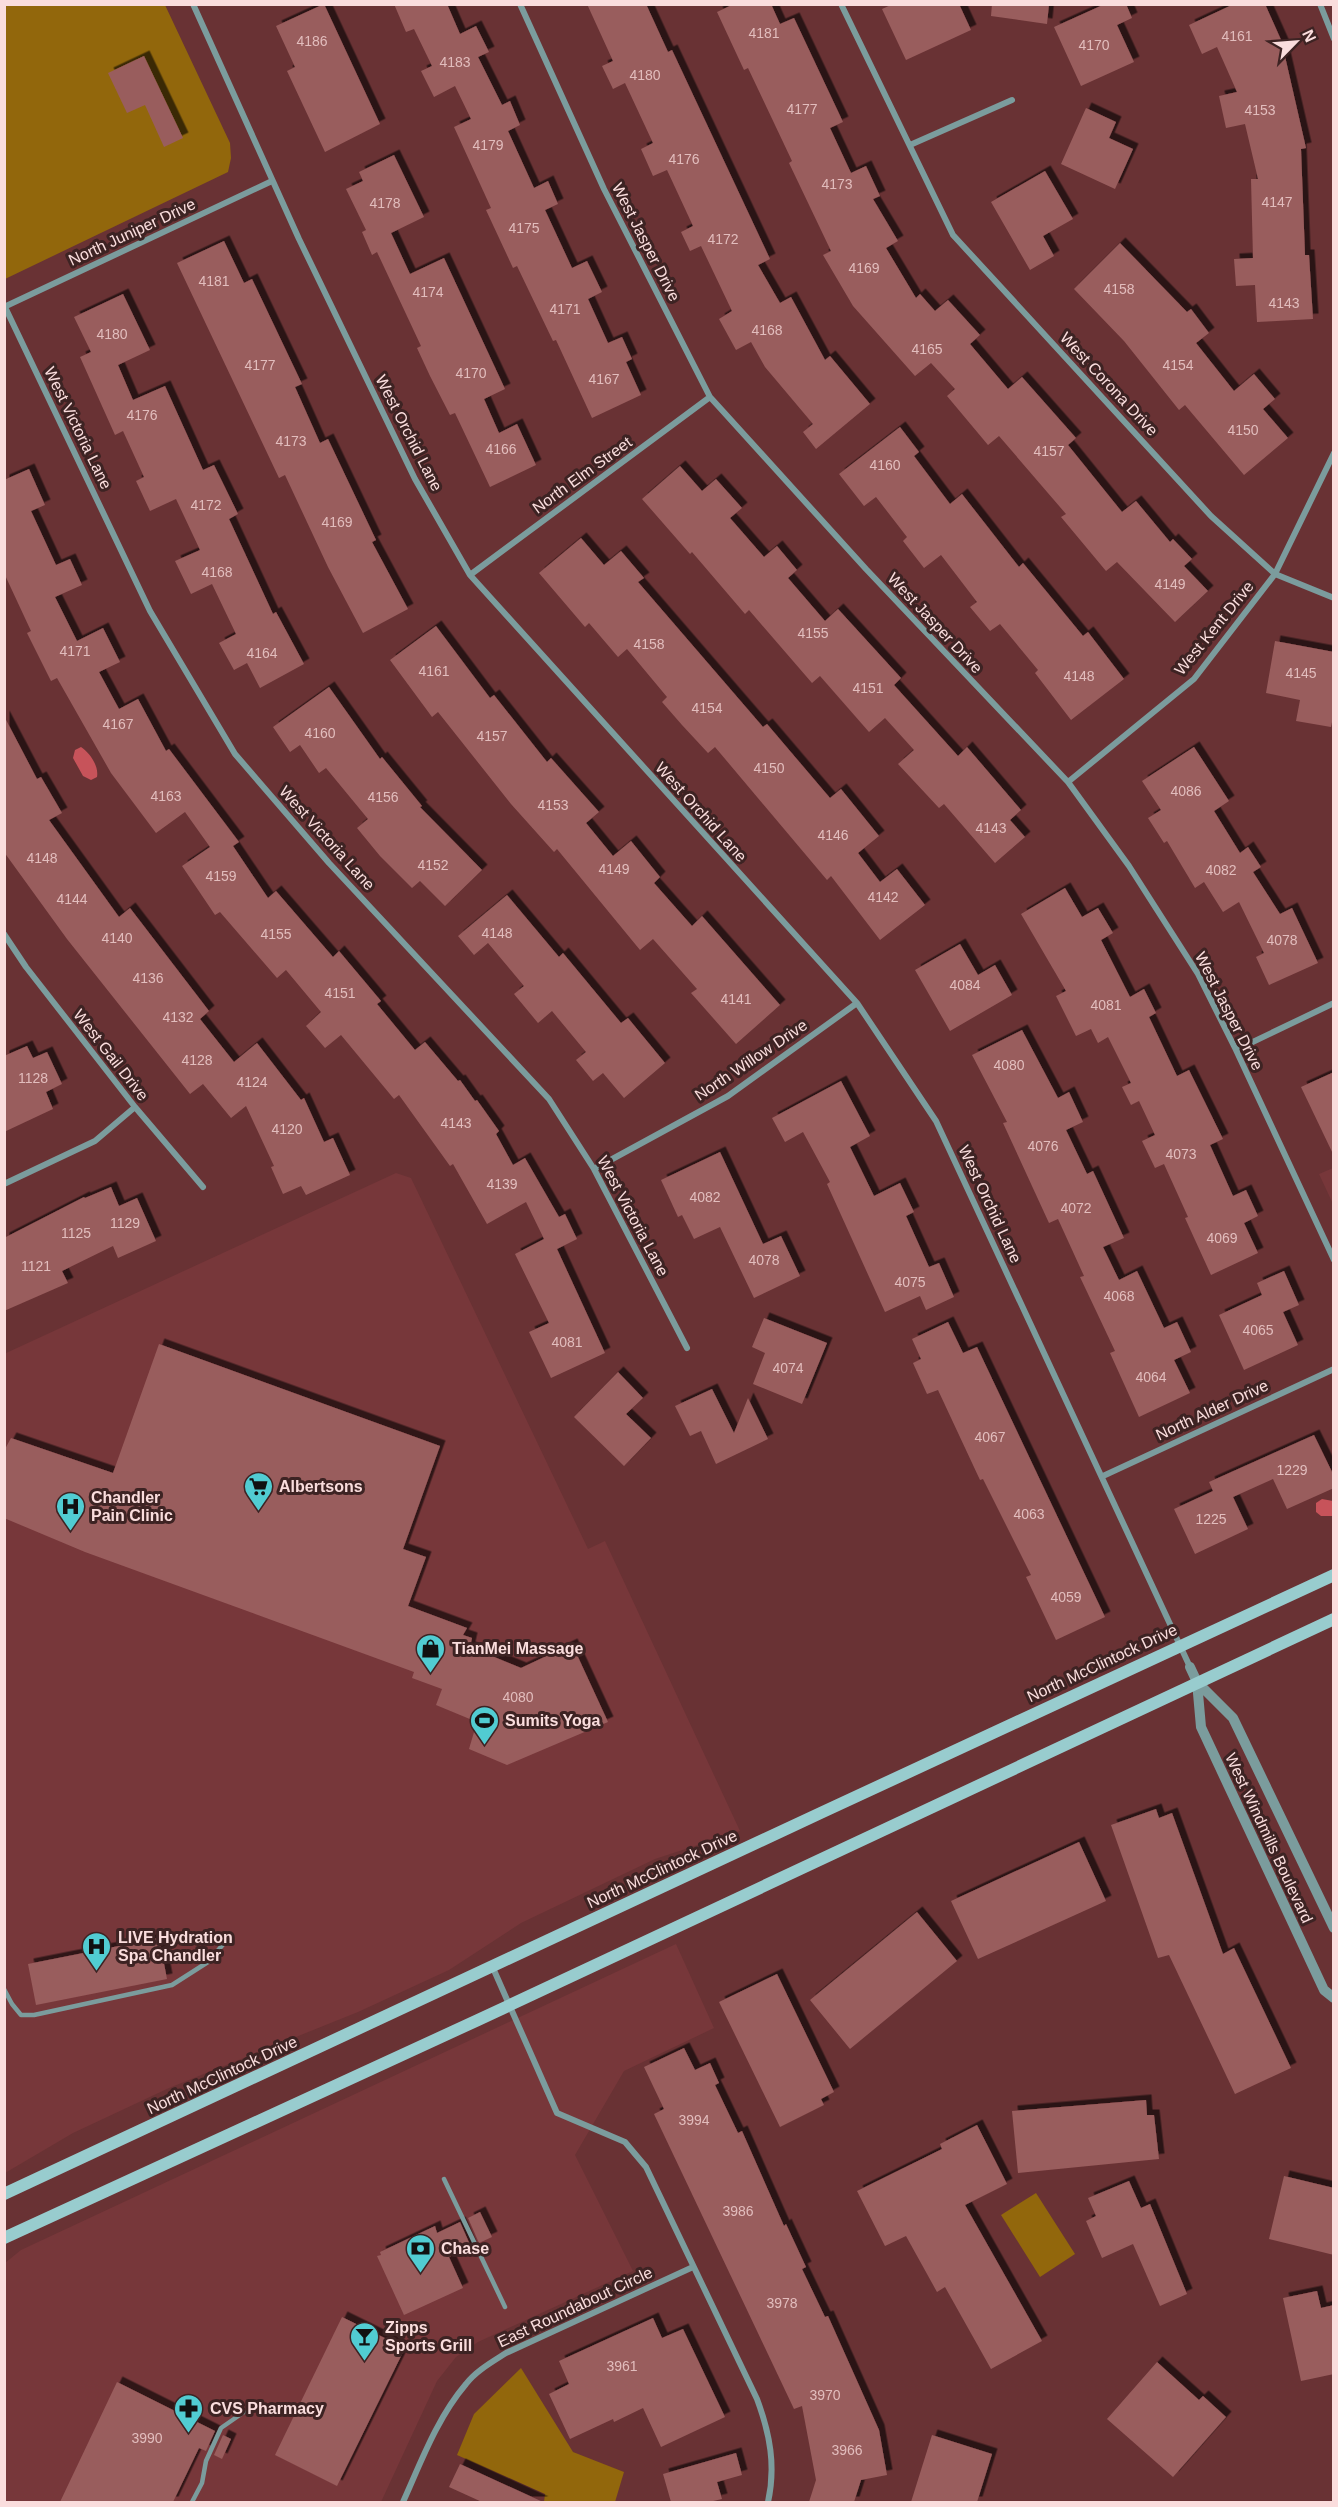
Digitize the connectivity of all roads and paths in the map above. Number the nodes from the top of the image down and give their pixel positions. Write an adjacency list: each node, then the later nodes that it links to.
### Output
1 (193, 4): 8 (street, West Orchid Lane)
2 (520, 4): 10 (street, West Jasper Drive)
3 (841, 4): 7 (street, West Corona Drive)
4 (1320, 4): 5 (street)
5 (1334, 39)
6 (1012, 100): 7 (street)
7 (910, 146): 12 (street, West Corona Drive)
8 (272, 181): 9 (street, North Juniper Drive); 13 (street, West Orchid Lane)
9 (5, 307): 21 (street, West Victoria Lane)
10 (711, 397): 13 (street, North Elm Street); 15 (street, West Jasper Drive)
11 (1334, 453): 12 (street, West Kent Drive)
12 (1275, 574): 14 (street, West Corona Drive); 15 (street, West Kent Drive)
13 (470, 575): 17 (street, West Orchid Lane)
14 (1334, 598)
15 (1068, 782): 19 (street, West Jasper Drive)
16 (4, 934): 20 (street, West Gail Drive)
17 (857, 1003): 21 (street, North Willow Drive); 27 (street, West Orchid Lane)
18 (1334, 1003): 19 (street)
19 (1236, 1050): 24 (street, West Jasper Drive)
20 (135, 1107): 22 (street); 23 (street, West Gail Drive)
21 (594, 1169): 25 (street, West Victoria Lane)
22 (4, 1184)
23 (202, 1187)
24 (1334, 1260)
25 (687, 1348)
26 (1334, 1368): 27 (street, North Alder Drive)
27 (1103, 1476): 30 (street, West Orchid Lane)
28 (1334, 1575): 30 (main road, North McClintock Drive)
29 (1334, 1619): 32 (main road)
30 (1179, 1645): 31 (street, West Windmills Boulevard); 35 (main road, North McClintock Drive)
31 (1190, 1667): 32 (street, West Windmills Boulevard)
32 (1197, 1683): 33 (street, West Windmills Boulevard); 37 (street, West Windmills Boulevard); 38 (main road)
33 (1334, 1928)
34 (226, 1941): 36 (lane)
35 (493, 1968): 38 (street); 40 (main road, North McClintock Drive)
36 (4, 1989)
37 (1334, 1998)
38 (509, 2005): 41 (main road); 42 (street)
39 (444, 2179): 43 (lane)
40 (4, 2194)
41 (4, 2238)
42 (693, 2267): 46 (street, East Roundabout Circle); 47 (street)
43 (505, 2307)
44 (244, 2412): 45 (lane)
45 (192, 2502)
46 (403, 2502)
47 (768, 2502)

